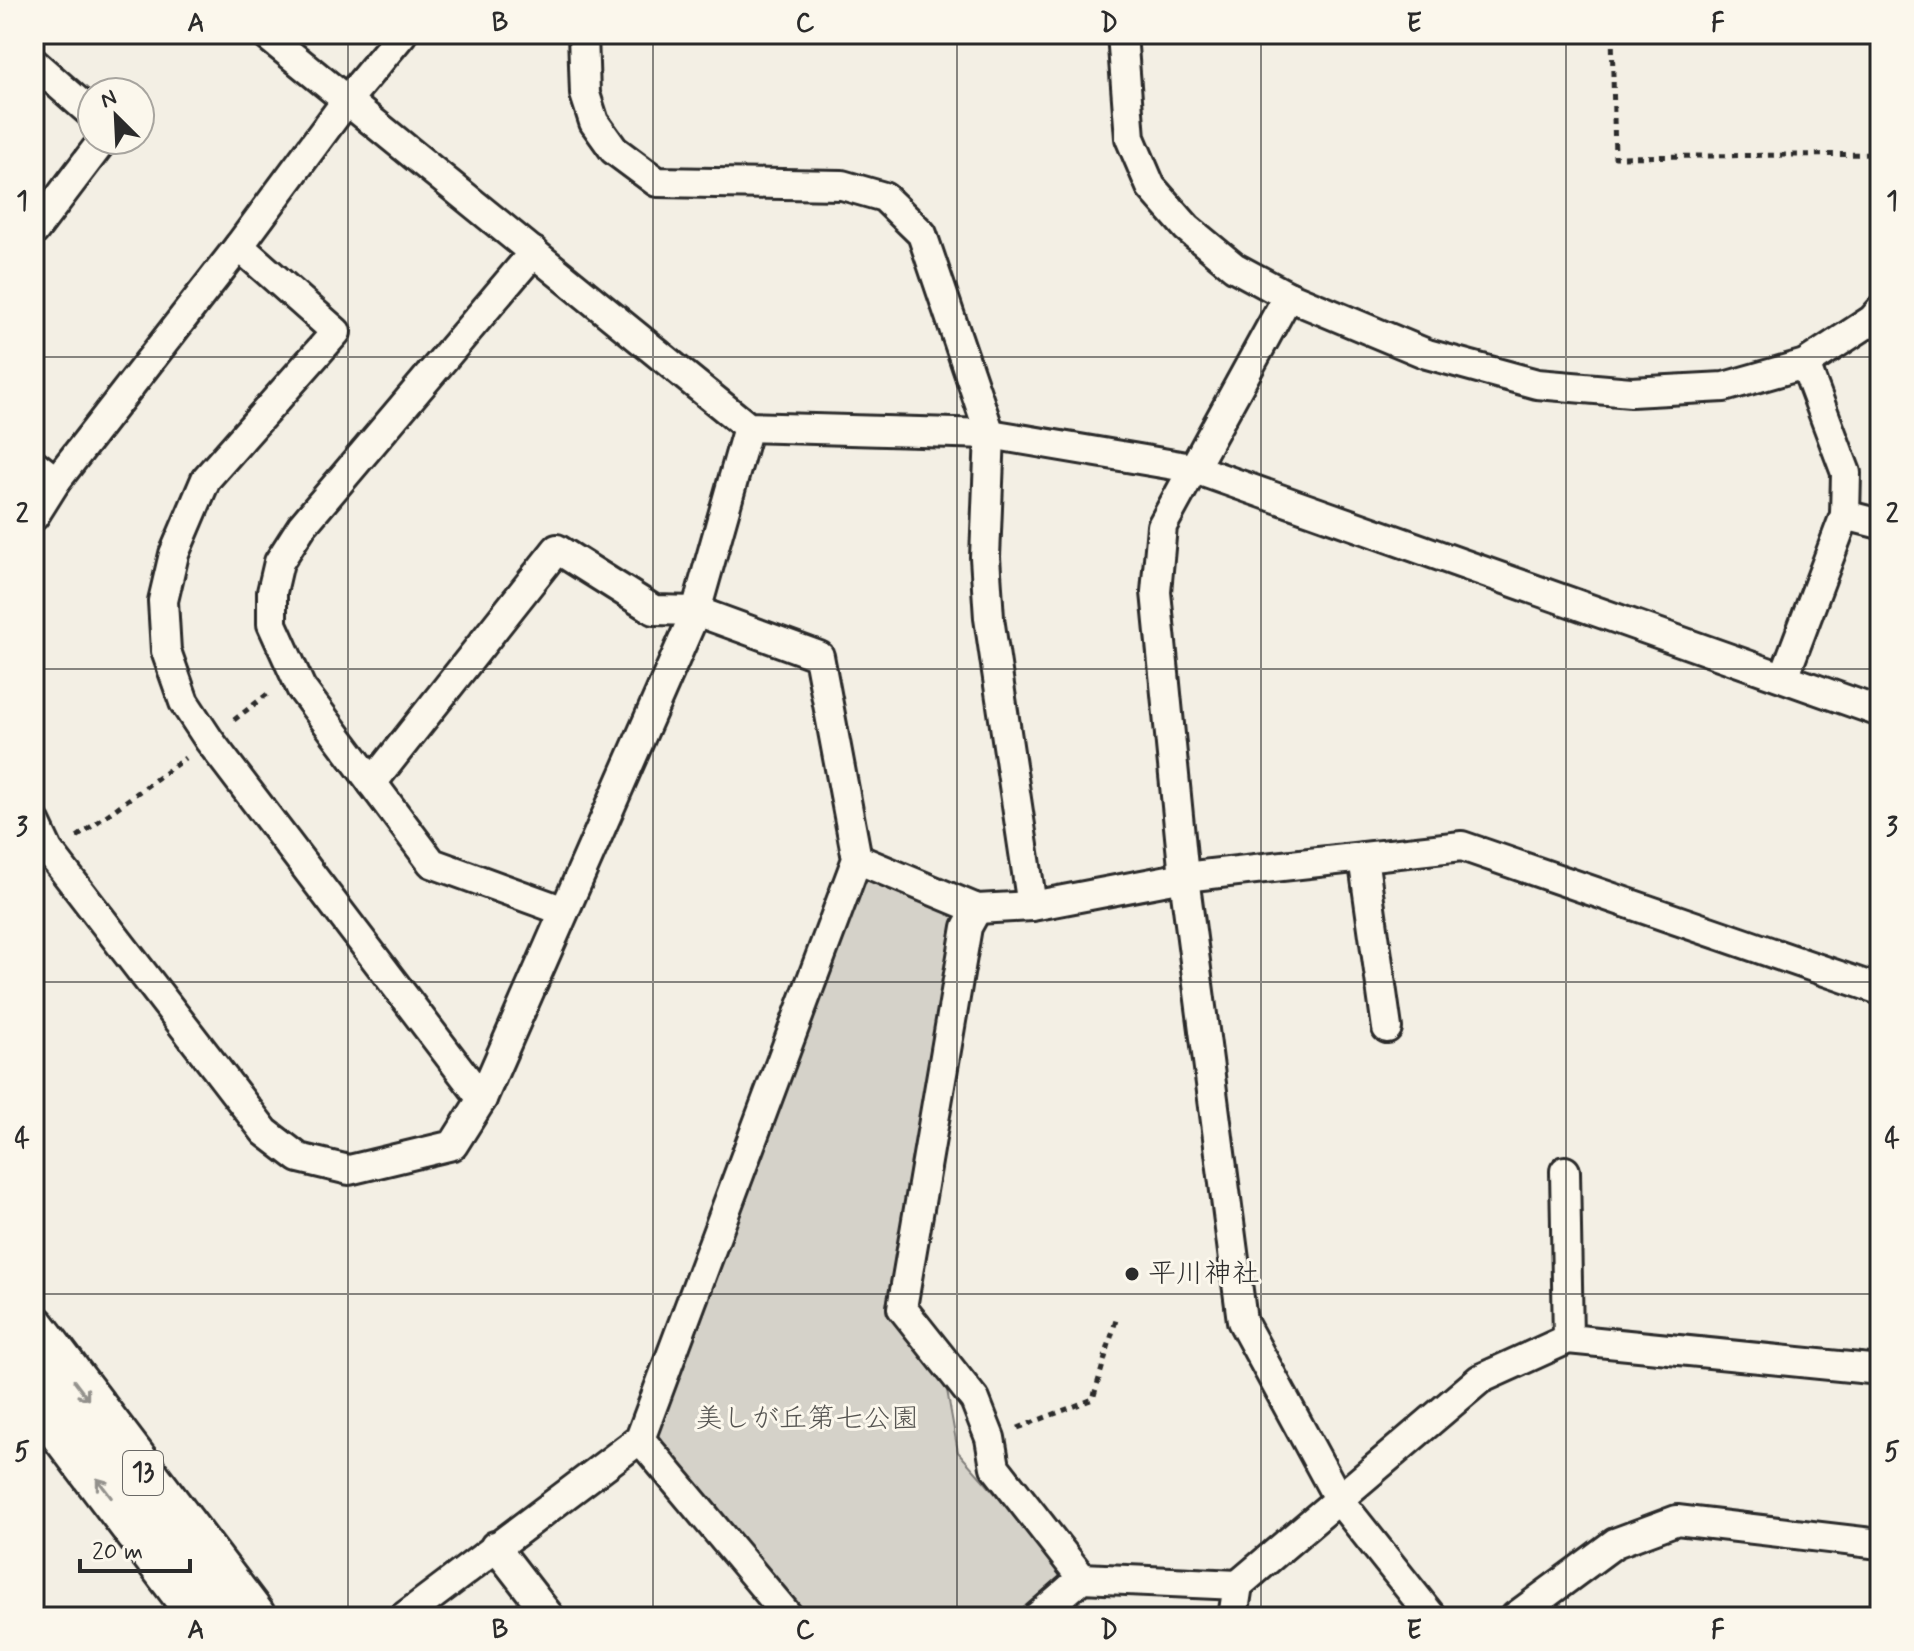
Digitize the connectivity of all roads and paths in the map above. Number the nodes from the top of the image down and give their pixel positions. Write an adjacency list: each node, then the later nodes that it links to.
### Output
1 (265, 34): 8 (street)
2 (402, 34): 8 (street)
3 (583, 34): 18 (street)
4 (1122, 34): 14 (street)
5 (1612, 34): 9 (path)
6 (34, 63): 7 (street)
7 (76, 100)
8 (347, 100): 12 (street); 13 (street)
9 (1880, 154)
10 (91, 156): 11 (street)
11 (34, 231)
12 (239, 246): 20 (street); 28 (street)
13 (534, 252): 17 (street); 25 (street)
14 (1288, 296): 16 (street); 19 (street)
15 (1880, 311): 16 (street)
16 (1805, 364): 21 (street)
17 (748, 427): 18 (street); 24 (street)
18 (990, 434): 19 (street); 35 (street)
19 (1192, 468): 26 (street); 34 (street)
20 (45, 473): 22 (street)
21 (1845, 515): 23 (street); 26 (street)
22 (34, 516)
23 (1880, 524)
24 (696, 611): 29 (street); 33 (street); 37 (street)
25 (293, 674): 28 (path); 29 (street)
26 (1784, 677): 27 (street)
27 (1880, 712)
28 (209, 740): 31 (path); 40 (street)
29 (372, 783): 37 (street)
30 (34, 820): 31 (street)
31 (53, 855): 40 (street)
32 (1363, 857): 34 (street); 38 (street); 39 (street)
33 (857, 859): 36 (street); 48 (street)
34 (1184, 877): 35 (street); 49 (street)
35 (1032, 906): 36 (street)
36 (977, 909): 47 (street)
37 (564, 911): 40 (street)
38 (1880, 990)
39 (1387, 1028)
40 (482, 1099)
41 (1565, 1171): 44 (street)
42 (1116, 1320): 47 (path)
43 (34, 1328): 55 (main road, 13, one-way to 55)
44 (1568, 1339): 45 (street); 49 (street)
45 (1880, 1370)
46 (34, 1395): 54 (main road, 13, one-way to 46)
47 (990, 1438): 52 (street)
48 (640, 1439): 51 (street); 58 (street)
49 (1339, 1500): 53 (street); 61 (street)
50 (1880, 1544): 62 (street)
51 (495, 1546): 56 (street); 57 (street)
52 (1082, 1578): 53 (street); 59 (street)
53 (1238, 1585): 60 (street)
54 (185, 1610)
55 (253, 1617)
56 (404, 1617)
57 (550, 1617)
58 (789, 1617)
59 (1037, 1617)
60 (1233, 1617)
61 (1432, 1617)
62 (1515, 1617)

